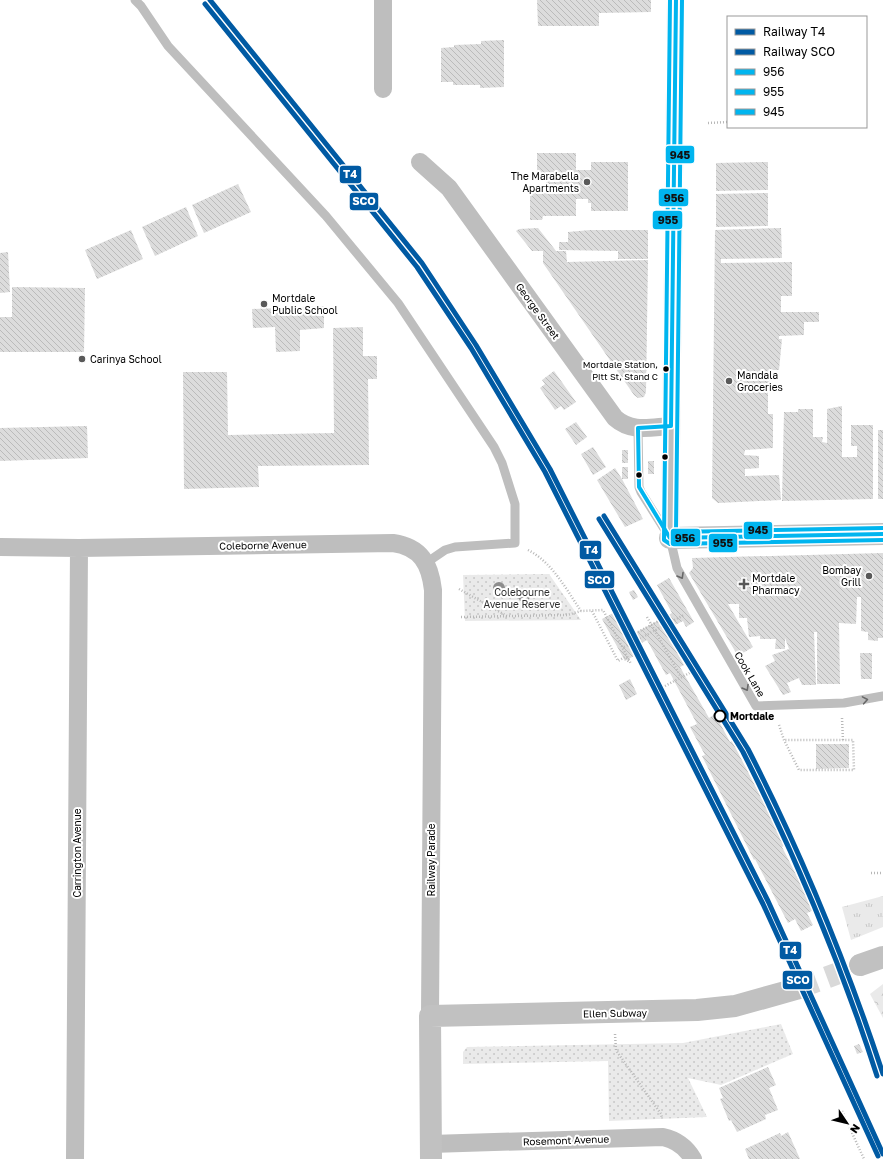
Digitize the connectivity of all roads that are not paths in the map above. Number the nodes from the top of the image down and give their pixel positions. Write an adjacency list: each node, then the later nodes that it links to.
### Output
1 (135, 0): 12 (lane)
2 (384, 0): 4 (street)
3 (676, 0): 6 (street)
4 (383, 89)
5 (420, 162): 7 (street, George Street)
6 (671, 426): 7 (street, George Street); 9 (street)
7 (638, 428): 9 (lane)
8 (883, 534): 9 (street)
9 (670, 538): 13 (lane, Cook Lane, one-way to 13)
10 (0, 547): 11 (street, Coleborne Avenue)
11 (79, 548): 12 (street, Coleborne Avenue); 19 (street, Carrington Avenue)
12 (426, 563): 17 (street, Railway Parade)
13 (883, 696)
14 (883, 957): 15 (street)
15 (860, 966)
16 (796, 989): 17 (street, Ellen Subway)
17 (430, 1016): 18 (street, Railway Parade)
18 (431, 1151): 20 (street, Rosemont Avenue)
19 (75, 1159)
20 (693, 1159)

